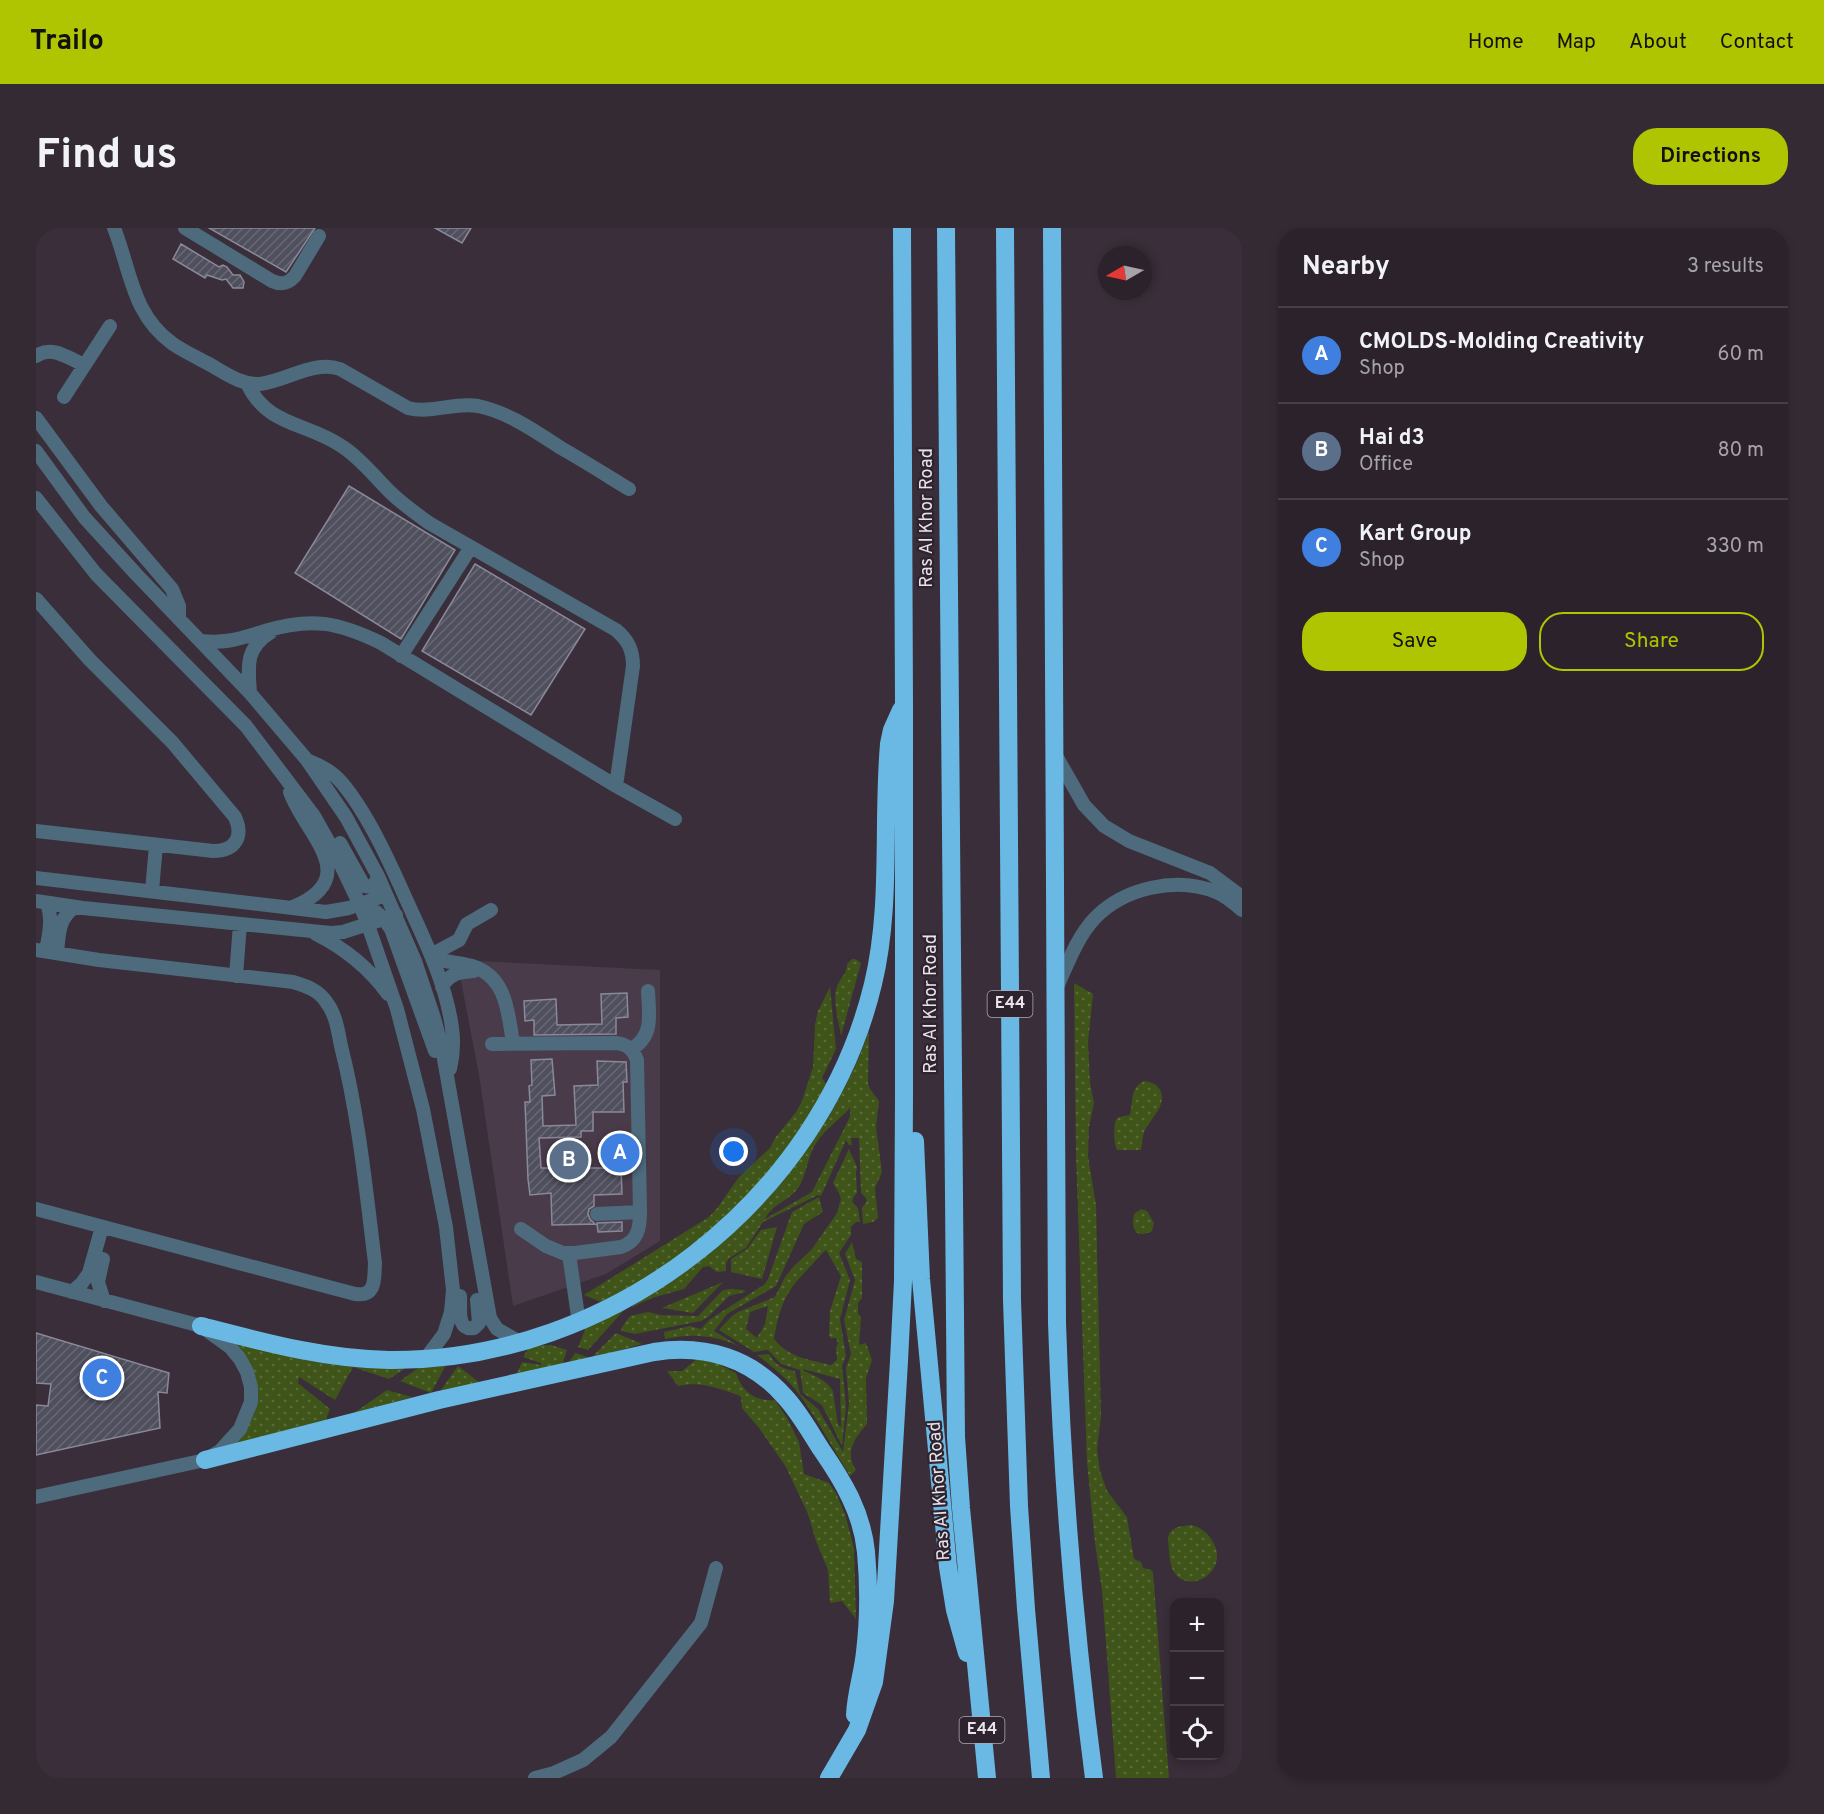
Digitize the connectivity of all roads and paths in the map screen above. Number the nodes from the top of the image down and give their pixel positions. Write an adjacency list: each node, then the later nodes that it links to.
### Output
1 (114, 228): 11 (street)
2 (185, 228): 7 (street)
3 (902, 228): 24 (highway)
4 (946, 228): 79 (highway, Ras Al Khor Road / E44)
5 (1005, 228): 84 (highway, E44)
6 (1052, 228): 26 (highway)
7 (319, 236)
8 (110, 326): 10 (street)
9 (36, 357): 10 (street)
10 (84, 365): 12 (street)
11 (247, 383): 15 (street); 17 (street)
12 (64, 398)
13 (36, 418): 19 (street)
14 (36, 451): 19 (street)
15 (629, 489)
16 (36, 498): 25 (street)
17 (471, 547): 22 (street); 29 (street)
18 (36, 599): 32 (street)
19 (179, 619): 21 (street)
20 (284, 626): 21 (street); 22 (street); 23 (street)
21 (201, 641): 23 (street)
22 (401, 656): 29 (street)
23 (250, 693): 27 (street)
24 (904, 703): 60 (highway); 72 (highway)
25 (246, 726): 28 (street); 33 (street)
26 (1054, 752): 37 (street); 53 (highway)
27 (307, 760): 33 (street); 49 (street)
28 (286, 778): 39 (street); 41 (street)
29 (616, 786): 30 (street)
30 (675, 819)
31 (36, 831): 32 (street)
32 (156, 845): 35 (street)
33 (378, 876): 36 (street)
34 (36, 878): 35 (street)
35 (152, 891): 41 (street)
36 (386, 895): 39 (street); 44 (street)
37 (1242, 897)
38 (41, 902): 40 (street); 48 (street)
39 (360, 905): 41 (street); 44 (street); 46 (street)
40 (75, 907): 45 (street); 48 (street)
41 (290, 908)
42 (491, 910): 49 (street)
43 (1242, 910): 53 (street)
44 (390, 921): 46 (street); 59 (street)
45 (240, 924): 47 (street); 51 (street)
46 (370, 931): 47 (street); 55 (street)
47 (311, 932): 55 (street)
48 (46, 951): 51 (street)
49 (431, 955): 50 (street); 52 (street)
50 (482, 971): 52 (street); 56 (street)
51 (236, 976): 64 (street)
52 (442, 987): 59 (street)
53 (1055, 991): 85 (highway)
54 (648, 992): 58 (street)
55 (398, 1009): 67 (street)
56 (513, 1043): 57 (street); 58 (street)
57 (492, 1044)
58 (631, 1049): 62 (street)
59 (448, 1077): 68 (street)
60 (904, 1097): 79 (highway); 80 (highway)
61 (36, 1209): 64 (street)
62 (640, 1212): 63 (street); 66 (street)
63 (597, 1214)
64 (106, 1228): 70 (street); 71 (street)
65 (520, 1229): 66 (street)
66 (569, 1254): 72 (street)
67 (449, 1255): 68 (street); 75 (street)
68 (479, 1260): 74 (street)
69 (36, 1282): 70 (street)
70 (72, 1292): 71 (street)
71 (104, 1301): 73 (street)
72 (579, 1323): 74 (highway)
73 (201, 1326): 75 (highway); 76 (street)
74 (520, 1342): 75 (highway)
75 (426, 1358)
76 (204, 1460): 77 (street); 80 (highway)
77 (36, 1497)
78 (716, 1568): 81 (street)
79 (977, 1682): 83 (highway, Ras Al Khor Road / E44)
80 (857, 1730): 82 (highway)
81 (536, 1778)
82 (829, 1778)
83 (987, 1778)
84 (1041, 1778)
85 (1094, 1778)

